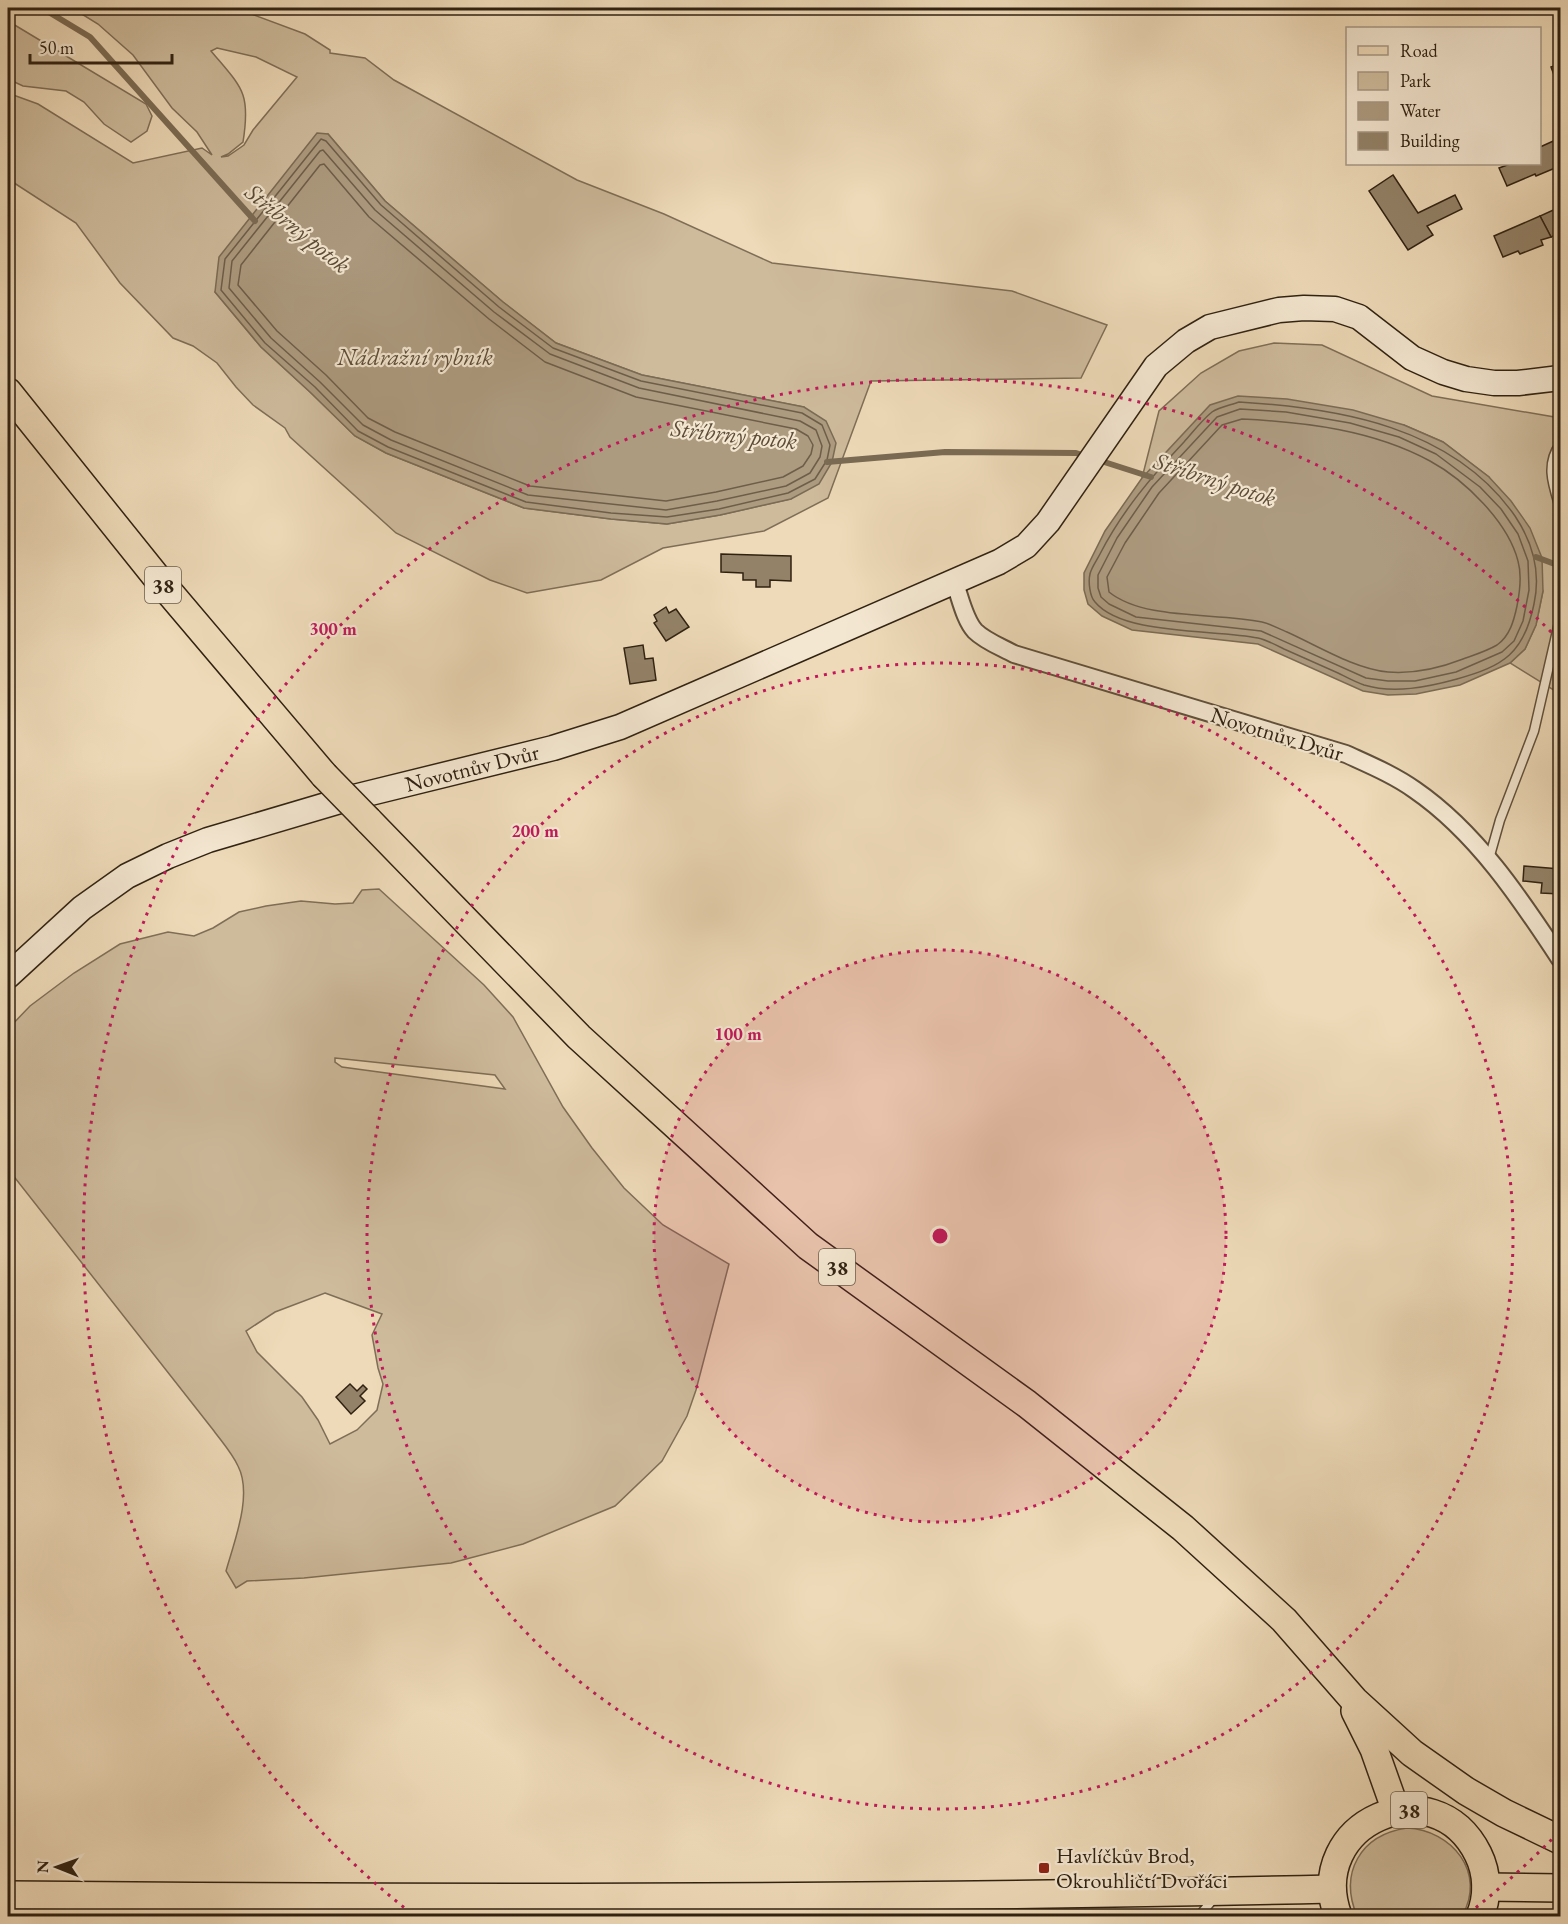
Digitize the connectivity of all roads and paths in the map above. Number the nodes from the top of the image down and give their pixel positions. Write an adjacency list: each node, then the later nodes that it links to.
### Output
1 (1560, 378): 5 (street, Novotnův Dvůr)
2 (8, 392): 10 (main road, 38, bridge)
3 (1560, 444): 4 (lane)
4 (1560, 508)
5 (954, 581): 7 (street, Novotnův Dvůr); 9 (street, Novotnův Dvůr)
6 (1560, 618): 7 (lane)
7 (1488, 860): 8 (street, Novotnův Dvůr)
8 (1560, 959)
9 (8, 976)
10 (1335, 1679): 11 (main road, 38); 12 (main road)
11 (1396, 1811): 13 (main road, 38); 15 (main road, 38)
12 (1560, 1840)
13 (1486, 1887): 14 (main road); 20 (main road, 38)
14 (1560, 1887)
15 (1332, 1889): 16 (main road); 19 (main road, 38)
16 (1220, 1891): 17 (main road); 18 (lane)
17 (8, 1896)
18 (1199, 1917)
19 (1338, 1917)
20 (1480, 1917)

